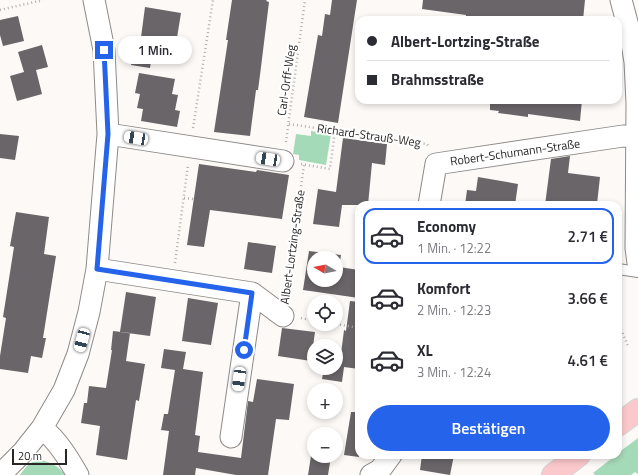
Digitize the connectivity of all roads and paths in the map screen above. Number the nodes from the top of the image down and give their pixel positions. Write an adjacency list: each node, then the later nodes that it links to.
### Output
1 (44, 0): 6 (path)
2 (94, 0): 10 (street)
3 (213, 0): 12 (path)
4 (305, 0): 8 (path, Carl-Orff-Weg)
5 (621, 0): 7 (street)
6 (0, 10)
7 (638, 103): 11 (street)
8 (289, 124): 9 (path, Richard-Strauß-Weg); 13 (path, Carl-Orff-Weg)
9 (335, 131): 14 (path, Richard-Strauß-Weg); 15 (path)
10 (108, 134): 12 (street); 20 (street)
11 (636, 137): 14 (street, Robert-Schumann-Straße); 19 (street)
12 (190, 146): 13 (street); 16 (path)
13 (283, 161): 15 (path)
14 (436, 164): 18 (street, Robert-Schumann-Straße)
15 (304, 165): 25 (path, Albert-Lortzing-Straße)
16 (184, 198): 17 (path); 23 (path)
17 (193, 199)
18 (431, 201)
19 (638, 263)
20 (97, 269): 23 (street, Albert-Lortzing-Straße); 32 (street)
21 (622, 270): 22 (lane)
22 (638, 272)
23 (172, 280): 24 (street, Albert-Lortzing-Straße)
24 (252, 293): 25 (street, Albert-Lortzing-Straße); 33 (street)
25 (283, 316)
26 (343, 325): 27 (path)
27 (355, 327)
28 (622, 332): 29 (path)
29 (628, 346)
30 (638, 410): 31 (main road)
31 (622, 422)
32 (42, 428): 36 (street); 37 (street)
33 (231, 437)
34 (388, 459): 38 (street)
35 (574, 459): 39 (main road)
36 (0, 475)
37 (78, 475)
38 (371, 475)
39 (553, 475)

